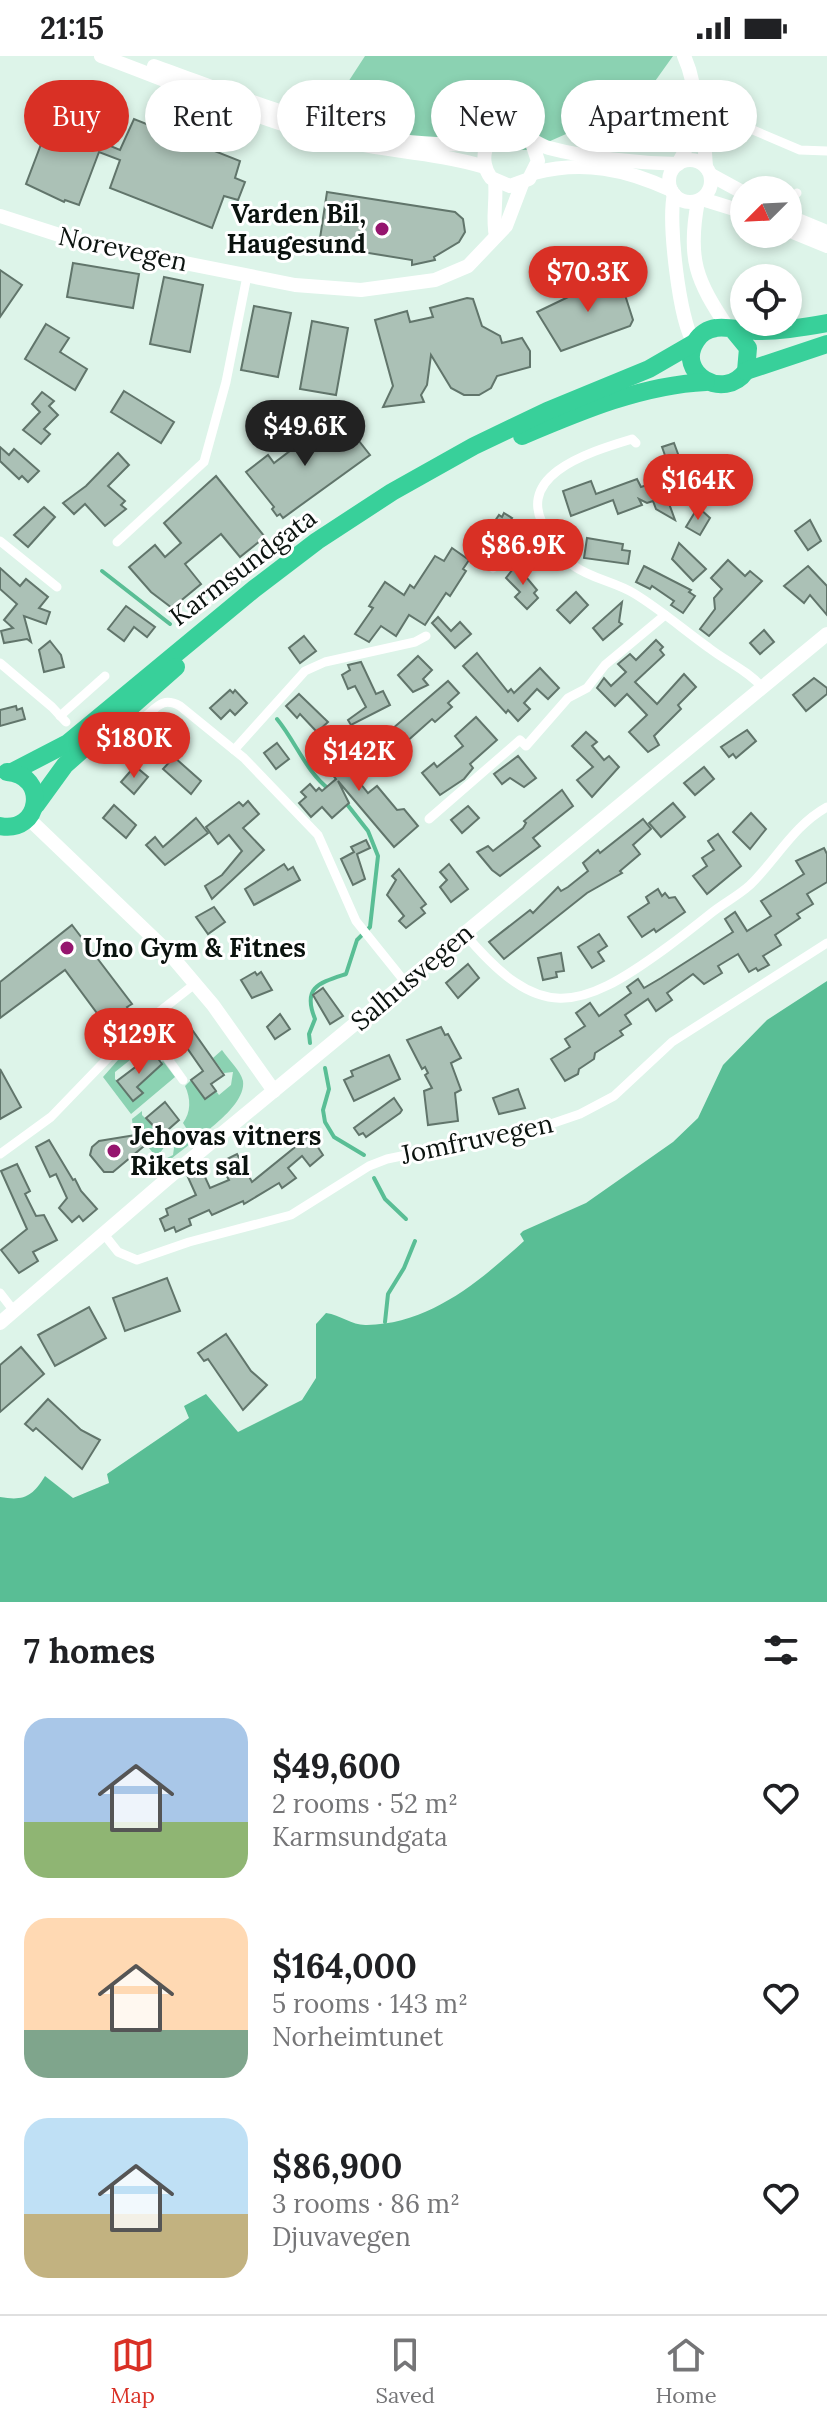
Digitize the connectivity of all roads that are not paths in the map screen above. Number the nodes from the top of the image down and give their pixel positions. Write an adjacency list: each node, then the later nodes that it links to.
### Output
1 (101, 56): 14 (main road)
2 (128, 56): 6 (main road)
3 (684, 56): 4 (main road)
4 (693, 80)
5 (757, 132): 8 (street)
6 (431, 143)
7 (545, 146): 13 (main road)
8 (827, 151)
9 (485, 152): 14 (main road)
10 (537, 152): 16 (main road)
11 (683, 152): 13 (main road)
12 (706, 152): 15 (main road)
13 (678, 164): 15 (main road); 20 (main road)
14 (485, 167): 17 (main road)
15 (708, 171): 19 (main road); 21 (main road)
16 (534, 173): 18 (main road); 20 (main road)
17 (495, 181): 18 (main road); 26 (main road)
18 (522, 184): 26 (main road, Norevegen)
19 (730, 184)
20 (672, 192): 21 (main road); 35 (main road)
21 (700, 200): 22 (main road); 32 (main road)
22 (730, 208)
23 (0, 216): 29 (main road, Norevegen)
24 (802, 222): 25 (main road)
25 (827, 232)
26 (496, 236): 29 (main road, Norevegen)
27 (802, 236): 28 (main road)
28 (827, 246)
29 (247, 276): 42 (street)
30 (827, 323): 31 (highway)
31 (802, 327)
32 (730, 329)
33 (730, 330): 35 (highway)
34 (740, 336): 37 (highway)
35 (694, 343): 38 (highway); 53 (highway, Karmsundgata)
36 (827, 344): 37 (highway)
37 (746, 371): 38 (highway)
38 (706, 382): 55 (highway, Karmsundgata)
39 (636, 443): 40 (street)
40 (543, 527): 43 (street); 45 (street)
41 (0, 541): 44 (street)
42 (117, 542)
43 (493, 568)
44 (57, 587)
45 (665, 615): 50 (street); 56 (street)
46 (827, 634): 50 (main road, Salhusvegen)
47 (426, 636): 52 (street)
48 (0, 663): 49 (street)
49 (105, 676)
50 (762, 687): 58 (main road, Salhusvegen)
51 (145, 717): 52 (street)
52 (234, 750): 60 (street)
53 (6, 773): 55 (highway)
54 (827, 807): 58 (street)
55 (32, 812): 57 (highway); 61 (main road)
56 (429, 819)
57 (1, 828)
58 (464, 933): 60 (main road, Salhusvegen)
59 (827, 943): 66 (street, Jomfruvegen)
60 (405, 982): 64 (main road, Salhusvegen)
61 (196, 983): 62 (street); 64 (main road)
62 (143, 1024): 63 (street); 65 (street)
63 (183, 1080)
64 (274, 1091): 66 (main road, Salhusvegen)
65 (0, 1154)
66 (103, 1233): 68 (main road, Salhusvegen)
67 (0, 1293): 68 (street)
68 (14, 1311): 69 (main road, Salhusvegen)
69 (0, 1323)

